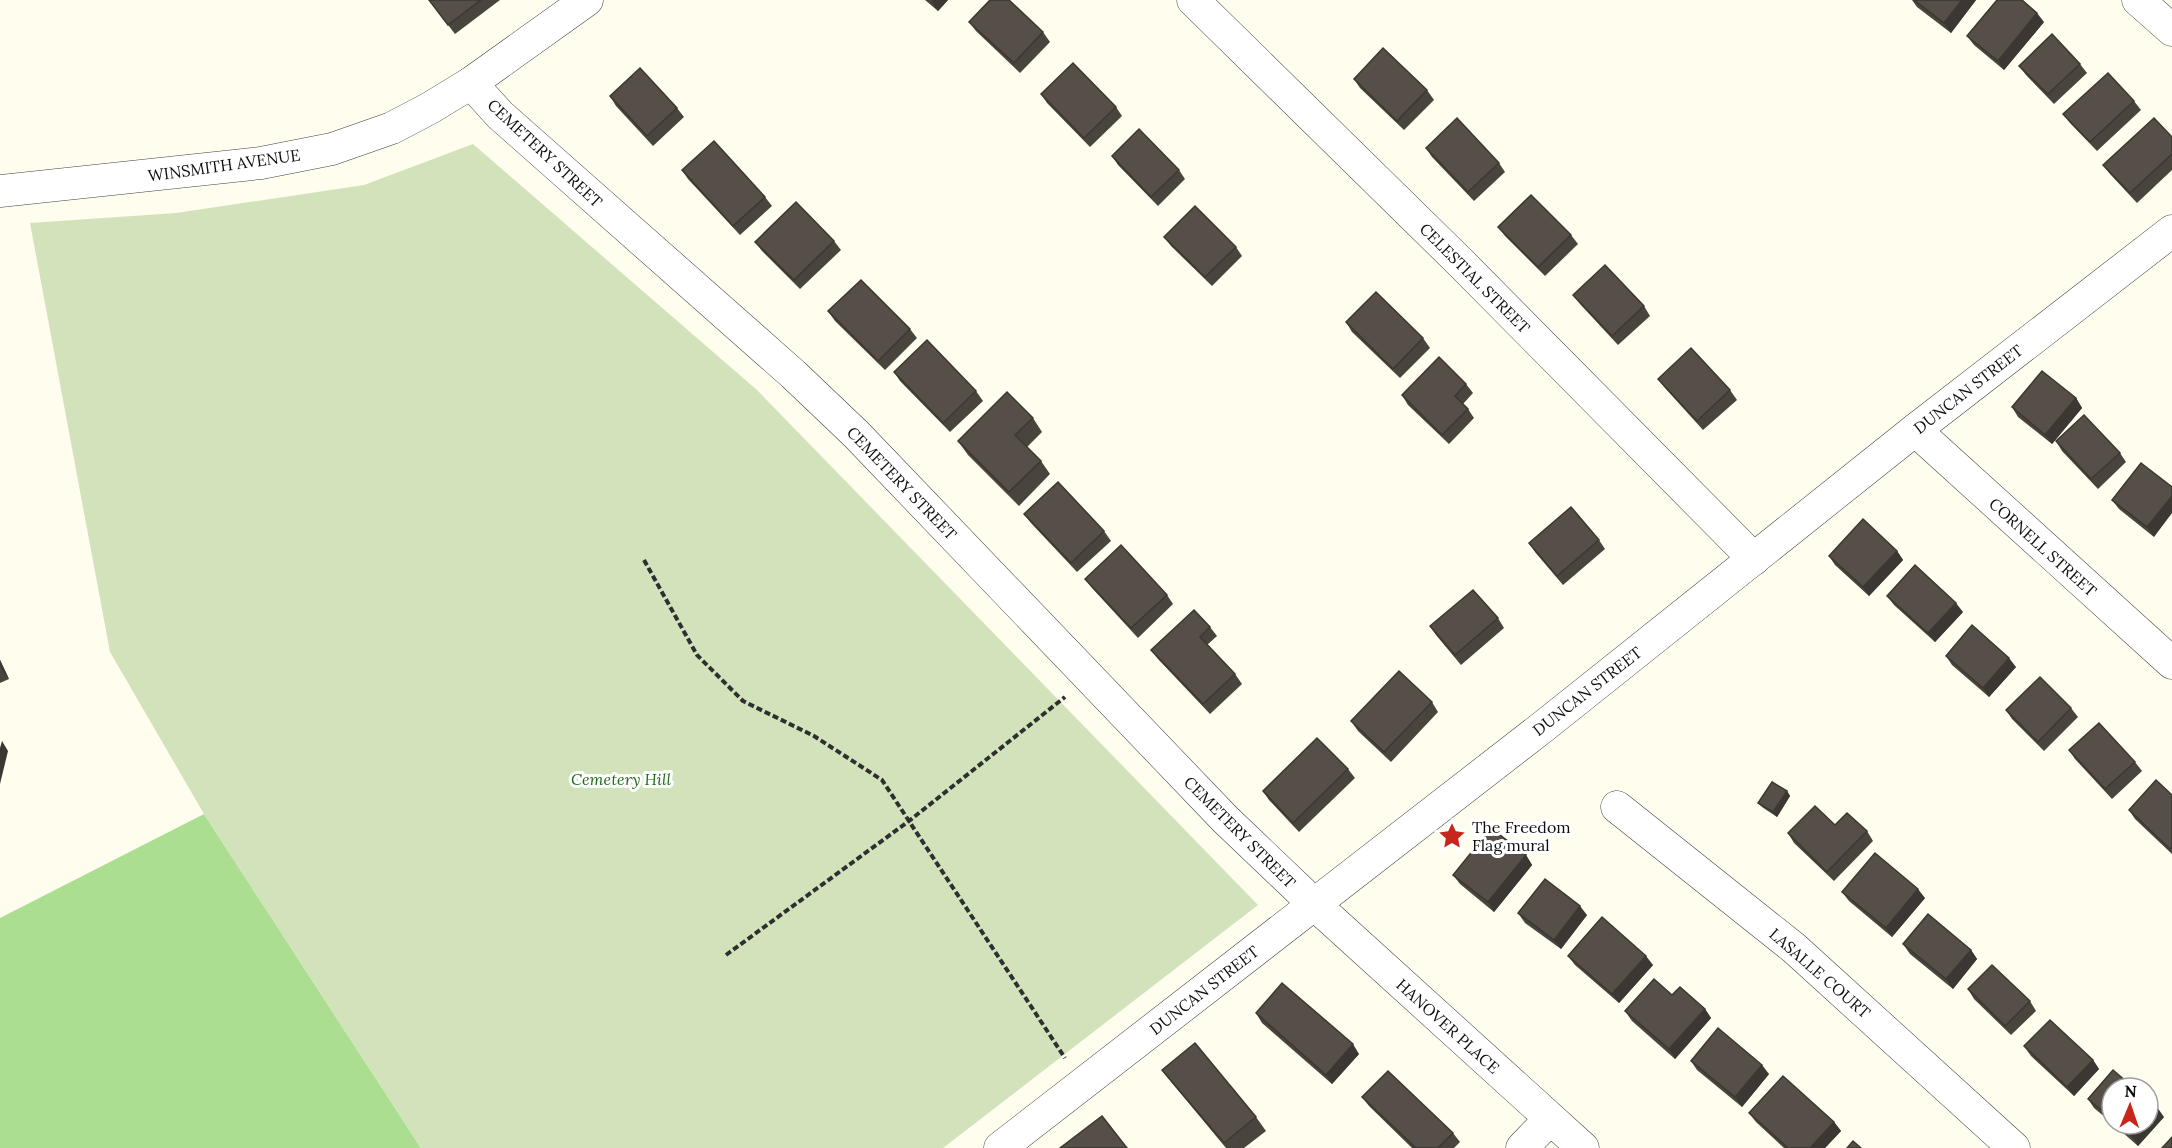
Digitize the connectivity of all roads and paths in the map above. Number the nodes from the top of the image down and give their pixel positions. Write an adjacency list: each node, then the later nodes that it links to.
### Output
1 (587, 0): 5 (street, WINSMITH AVENUE)
2 (1193, 0): 9 (street, CELESTIAL STREET)
3 (2138, 0): 4 (street)
4 (2172, 30)
5 (471, 83): 6 (street, WINSMITH AVENUE); 15 (street, CEMETERY STREET)
6 (0, 191)
7 (2172, 231): 8 (street, DUNCAN STREET)
8 (1915, 430): 9 (street, DUNCAN STREET); 11 (street, CORNELL STREET)
9 (1754, 559): 15 (street, DUNCAN STREET)
10 (644, 560): 14 (path)
11 (2172, 663)
12 (1065, 697): 14 (path)
13 (1617, 807): 22 (street, LASALLE COURT)
14 (909, 821): 16 (path); 17 (path)
15 (1313, 903): 18 (street, HANOVER PLACE); 19 (street, DUNCAN STREET)
16 (726, 955)
17 (1067, 1062)
18 (1550, 1119): 20 (street); 21 (street, HANOVER PLACE)
19 (1000, 1148)
20 (1522, 1148)
21 (1583, 1148)
22 (2014, 1148)

